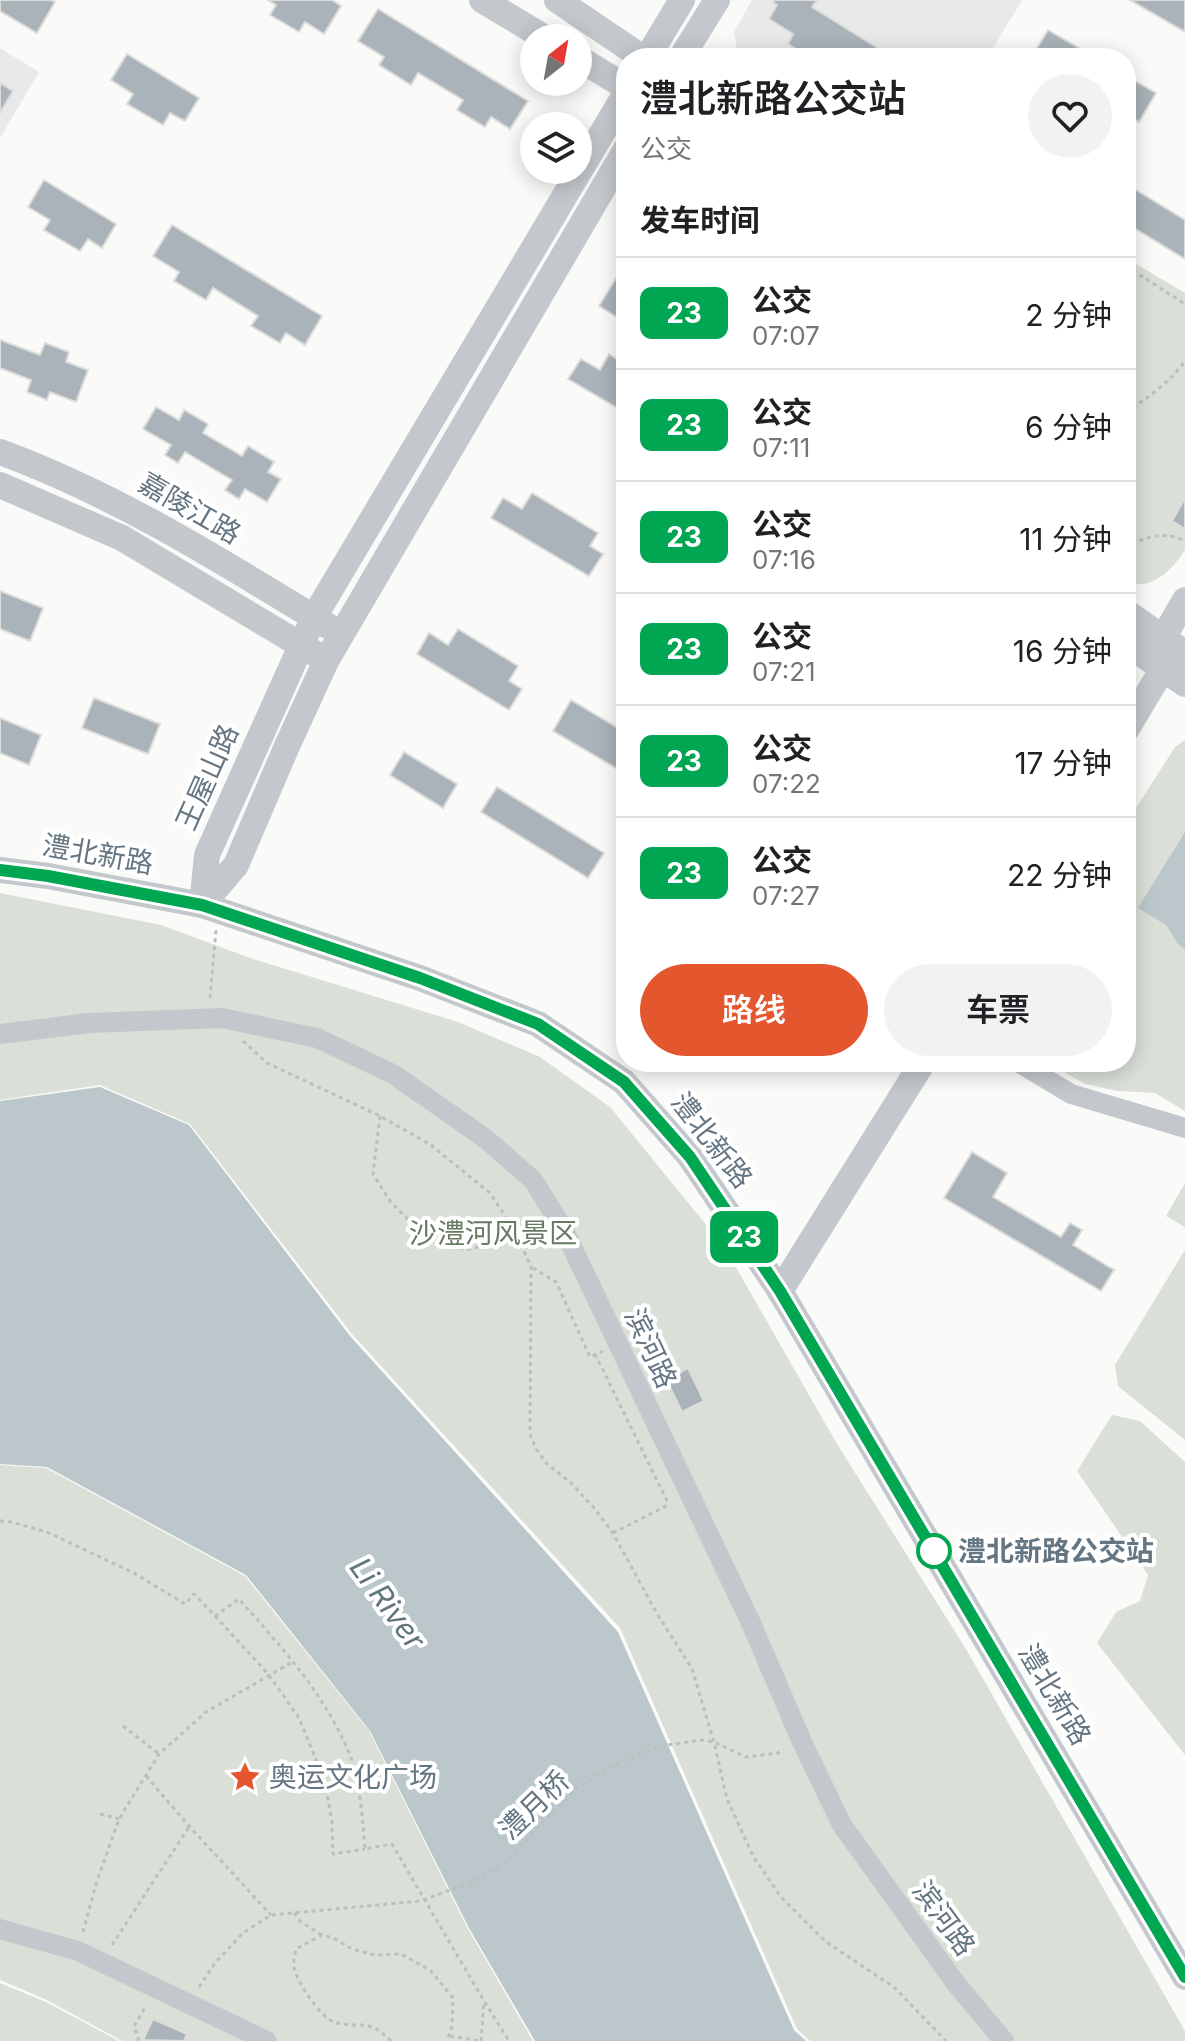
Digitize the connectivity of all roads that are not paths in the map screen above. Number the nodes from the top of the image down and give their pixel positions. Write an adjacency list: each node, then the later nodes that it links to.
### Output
1 (482, 0): 5 (street)
2 (557, 0): 6 (street)
3 (682, 0): 7 (street)
4 (717, 0): 8 (street)
5 (522, 24)
6 (630, 48)
7 (651, 48)
8 (687, 48)
9 (592, 67): 10 (street)
10 (616, 83)
11 (616, 107): 16 (street, 王屋山路)
12 (616, 166): 18 (street)
13 (0, 452): 16 (street, 嘉陵江路)
14 (0, 485): 20 (street)
15 (1185, 600): 19 (street)
16 (314, 617): 18 (street, 嘉陵江路); 20 (street, 王屋山路)
17 (1136, 619): 19 (street)
18 (342, 634): 23 (street)
19 (1163, 638): 22 (street); 24 (street)
20 (300, 646): 23 (street); 28 (street, 王屋山路)
21 (1136, 650): 24 (street)
22 (1185, 654): 24 (street)
23 (326, 661): 28 (street)
24 (1162, 670): 25 (street); 26 (street)
25 (1185, 684)
26 (1136, 713)
27 (0, 870): 28 (street, 澧北新路)
28 (210, 908): 33 (street, 澧北新路)
29 (0, 1034): 37 (street, 滨河路)
30 (917, 1072): 33 (street)
31 (1035, 1072): 32 (street)
32 (1185, 1128)
33 (780, 1291): 35 (street, 澧北新路)
34 (0, 1929): 36 (street)
35 (1185, 1977)
36 (267, 2041)
37 (1004, 2041)

